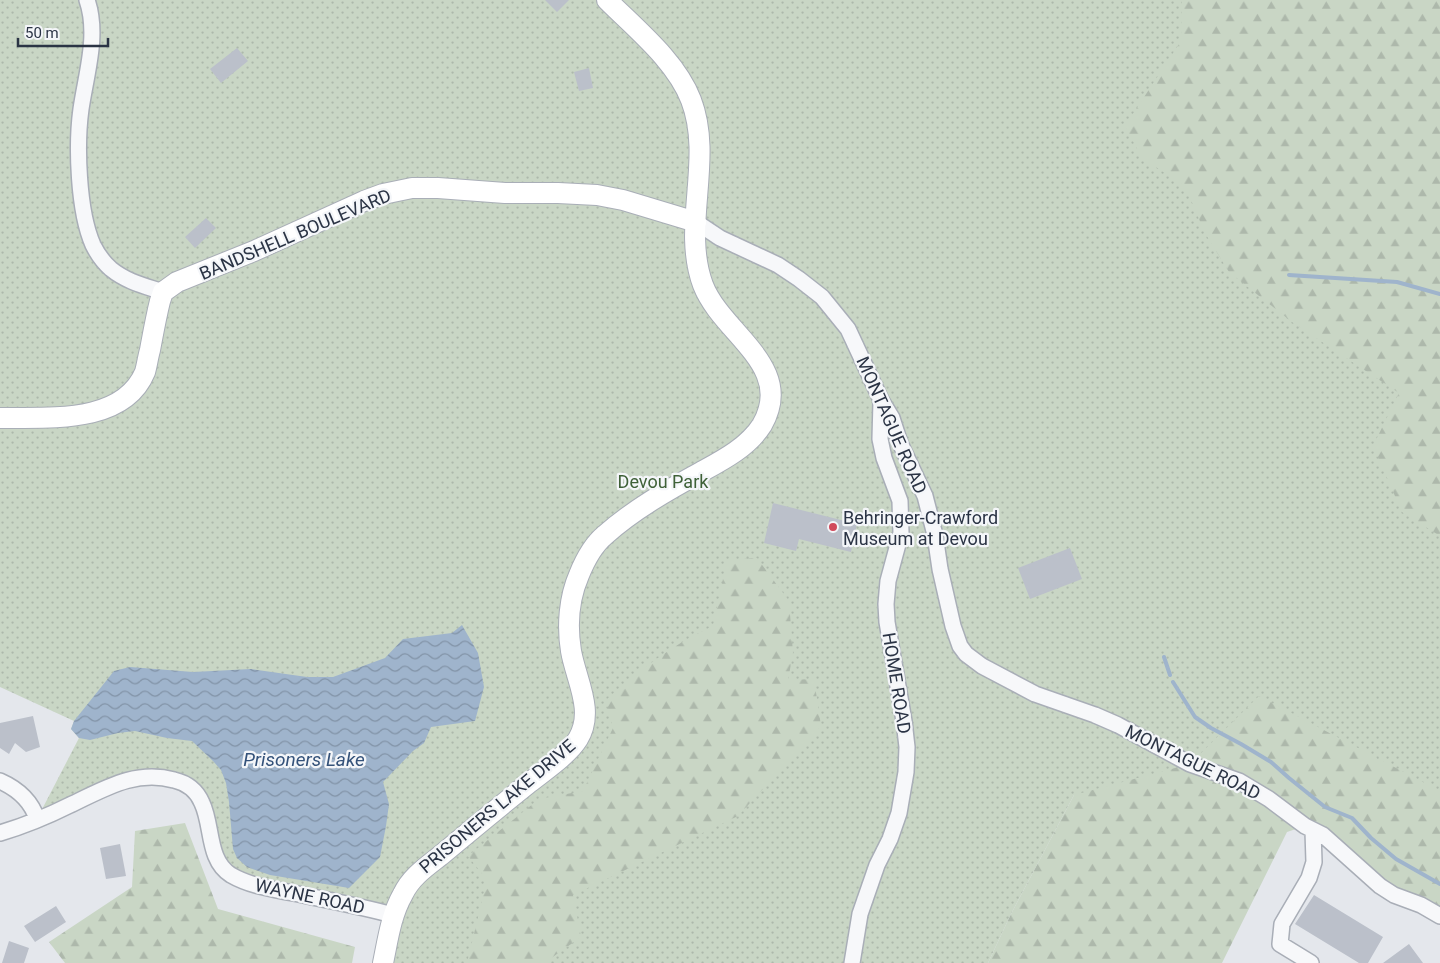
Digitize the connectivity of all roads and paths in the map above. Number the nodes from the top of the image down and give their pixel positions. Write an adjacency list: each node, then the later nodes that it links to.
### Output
1 (87, 0): 4 (street)
2 (606, 0): 3 (street)
3 (696, 222): 4 (street, BANDSHELL BOULEVARD); 5 (street, MONTAGUE ROAD); 11 (street, PRISONERS LAKE DRIVE)
4 (163, 292): 6 (street)
5 (880, 400): 9 (street, MONTAGUE ROAD); 14 (street, HOME ROAD)
6 (0, 418)
7 (0, 781): 8 (street)
8 (37, 819): 10 (street, WAYNE ROAD); 11 (street, WAYNE ROAD)
9 (1313, 831): 12 (street, MONTAGUE ROAD); 15 (street)
10 (0, 833)
11 (393, 915): 13 (street, PRISONERS LAKE DRIVE)
12 (1440, 916)
13 (383, 963)
14 (852, 963)
15 (1311, 963)

